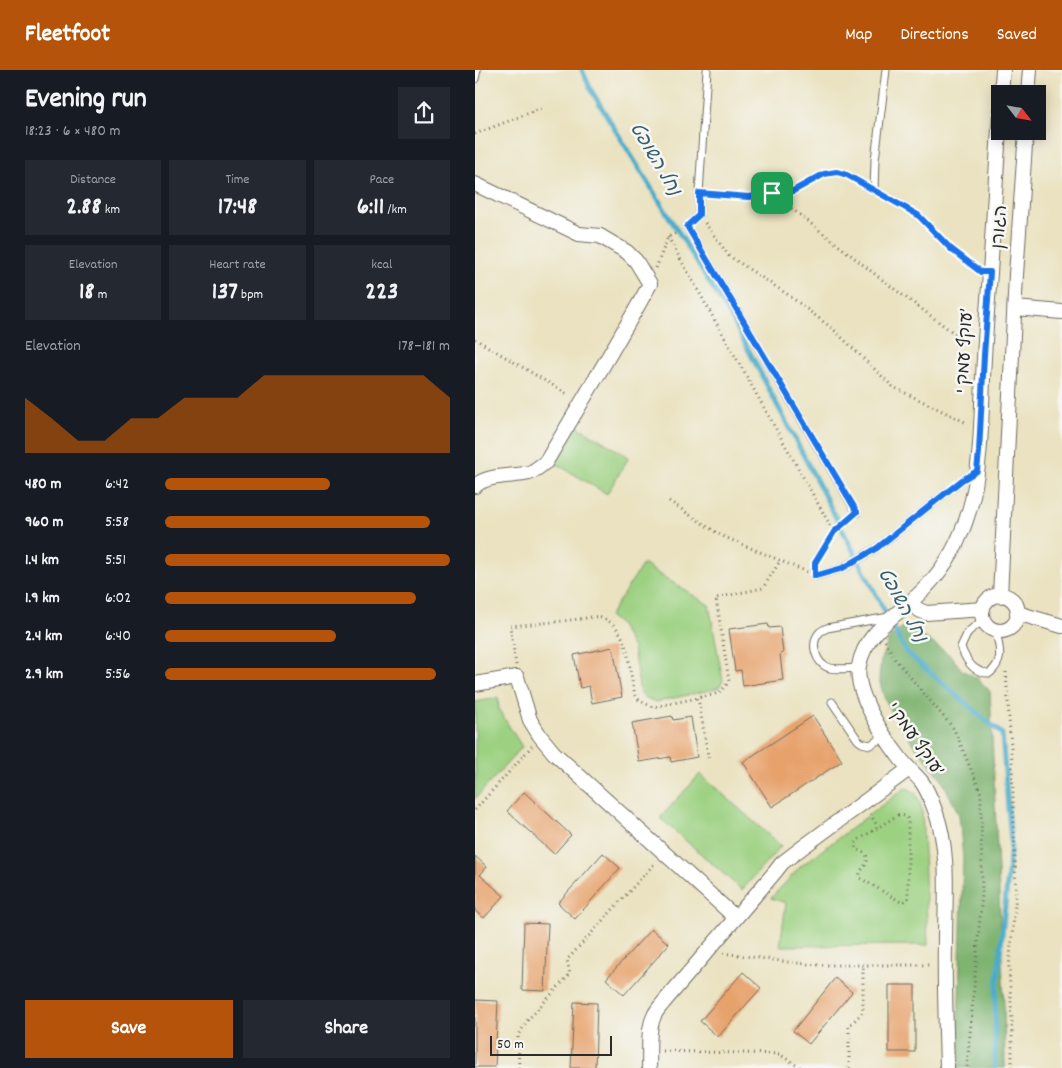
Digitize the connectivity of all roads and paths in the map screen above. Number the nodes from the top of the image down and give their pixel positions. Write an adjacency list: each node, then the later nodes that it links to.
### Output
1 (477, 70): 6 (lane)
2 (707, 70): 15 (lane)
3 (887, 70): 14 (lane)
4 (1003, 70): 7 (street)
5 (1030, 70): 8 (street)
6 (475, 79)
7 (1002, 85)
8 (1029, 85)
9 (545, 107): 10 (path)
10 (475, 134)
11 (998, 140): 18 (street, עוקף עמק י’)
12 (1025, 140): 20 (street, הגורן)
13 (475, 184): 19 (street)
14 (874, 190): 16 (path); 18 (path)
15 (699, 193): 16 (path); 17 (lane)
16 (772, 193): 23 (path)
17 (699, 215): 25 (path); 29 (lane)
18 (990, 272): 23 (street, עוקף עמק י’)
19 (650, 284): 24 (street); 30 (path)
20 (1015, 308): 21 (street); 33 (street, הגורן)
21 (1062, 312)
22 (475, 339): 24 (path)
23 (984, 355): 25 (street, עוקף עמק י’)
24 (592, 384): 27 (street)
25 (981, 430): 26 (street, עוקף עמק י’)
26 (977, 471): 32 (lane); 34 (street, עוקף עמק י’)
27 (475, 486)
28 (669, 501): 31 (path)
29 (857, 512): 30 (path)
30 (834, 532): 32 (path)
31 (781, 561): 32 (path); 44 (path)
32 (815, 576)
33 (1000, 596): 35 (street); 36 (street)
34 (910, 603): 36 (street); 37 (street, עוקף עמק י’)
35 (1017, 613): 38 (street); 39 (street)
36 (983, 614): 39 (street); 39 (lane)
37 (892, 617): 41 (street, עוקף עמק י’); 41 (lane)
38 (1062, 626)
39 (996, 631)
40 (1005, 665): 63 (path)
41 (858, 668): 47 (street, עוקף עמק י’)
42 (517, 677): 43 (street); 44 (path); 46 (street)
43 (475, 684)
44 (698, 698): 48 (path)
45 (832, 702): 47 (lane)
46 (541, 736): 50 (path); 52 (street)
47 (885, 736): 49 (street, עוקף עמק י’)
48 (709, 761)
49 (909, 769): 53 (street); 56 (street, עוקף עמק י’)
50 (475, 810)
51 (898, 816): 51 (path)
52 (665, 853): 53 (street); 58 (path)
53 (736, 918): 54 (street)
54 (708, 950): 55 (path); 57 (street)
55 (863, 965): 56 (path); 61 (path)
56 (945, 965): 62 (street, עוקף עמק י’)
57 (650, 1051): 59 (street); 60 (path)
58 (519, 1068)
59 (649, 1068)
60 (801, 1068)
61 (849, 1068)
62 (947, 1068)
63 (1012, 1068)

